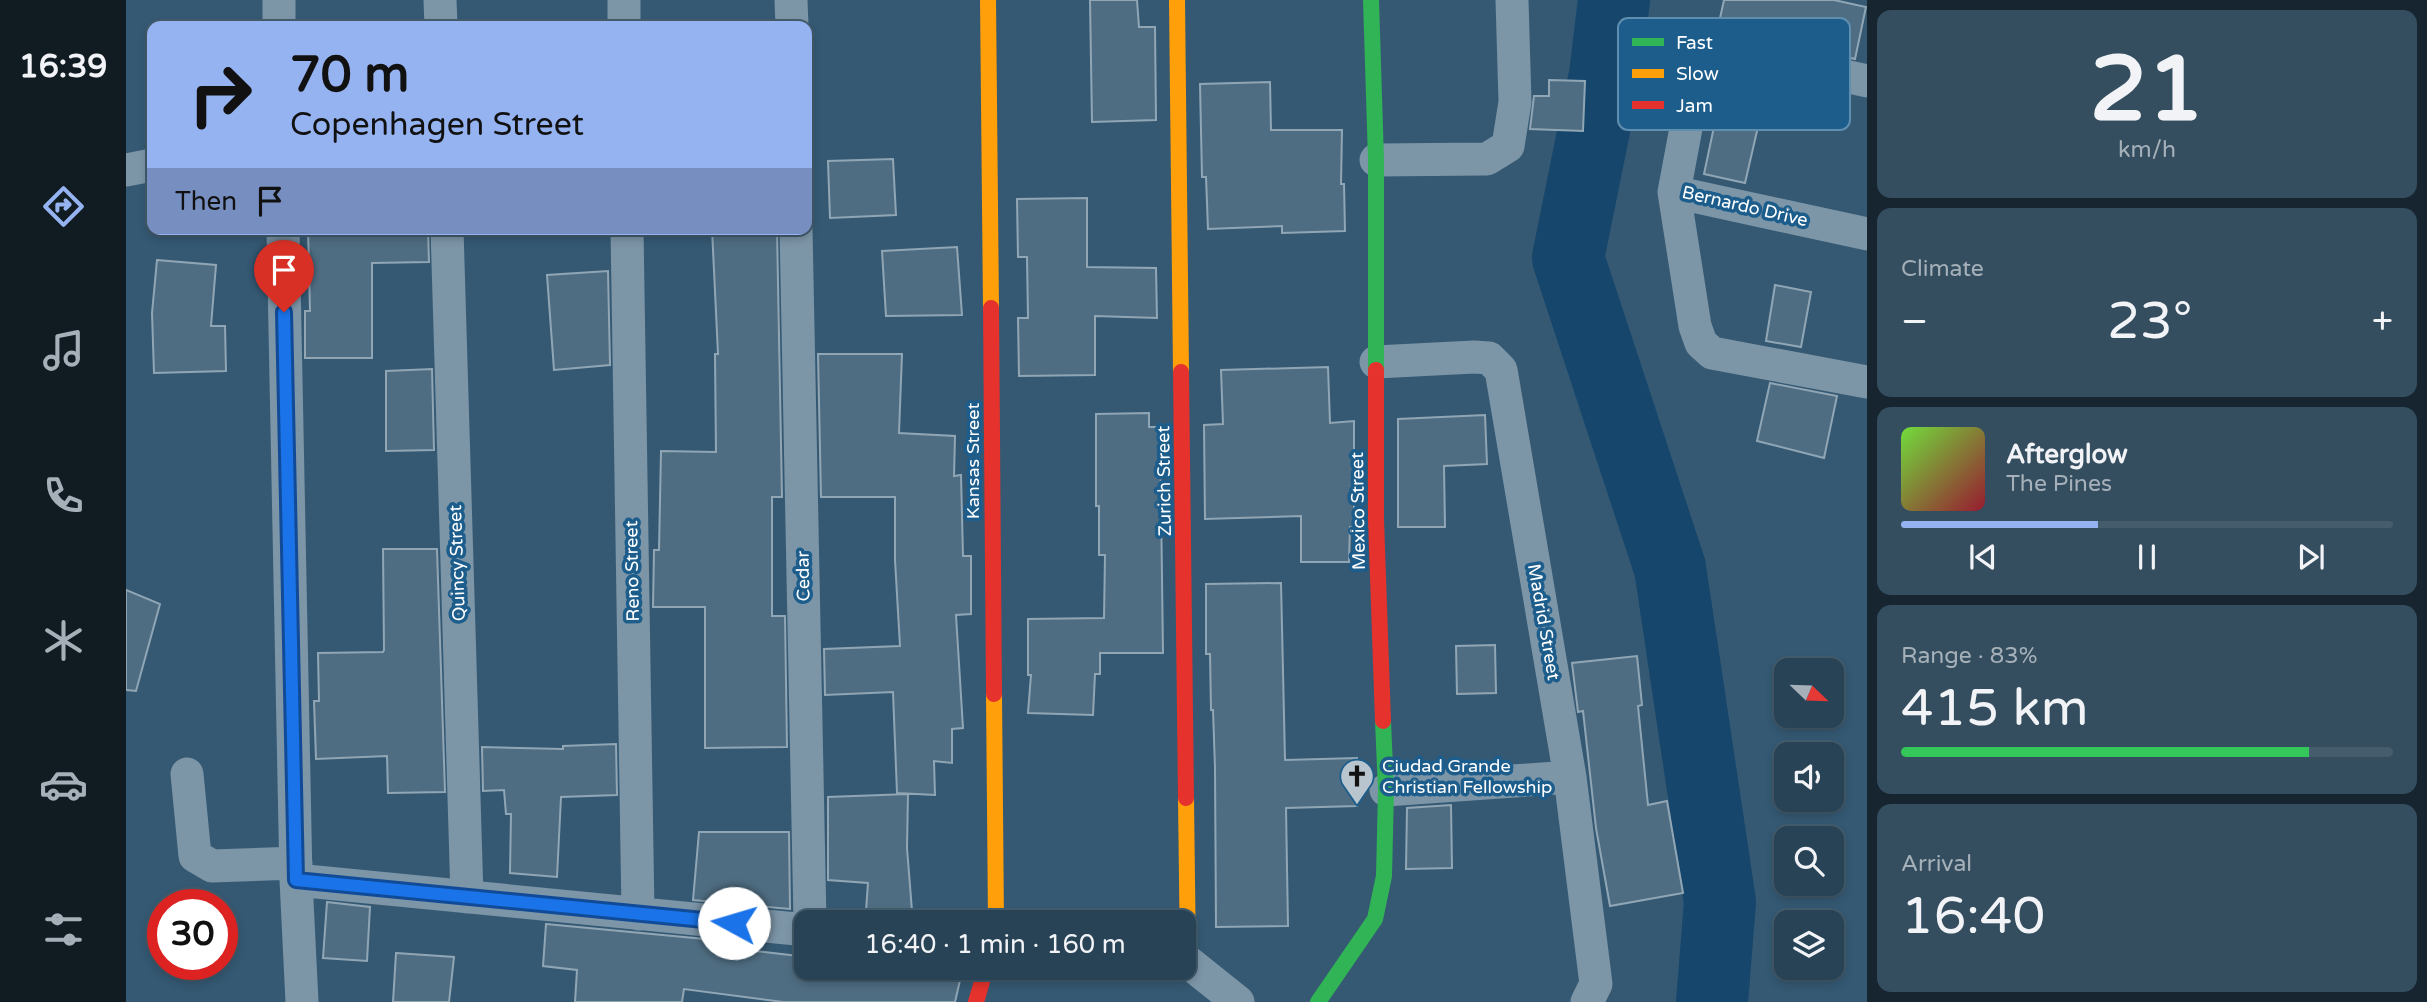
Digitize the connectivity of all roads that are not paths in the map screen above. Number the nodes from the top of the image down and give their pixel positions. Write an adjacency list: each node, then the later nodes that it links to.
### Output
1 (279, 0): 9 (street)
2 (440, 0): 10 (street)
3 (624, 0): 11 (street)
4 (791, 0): 12 (street)
5 (988, 0): 31 (street, Kansas Street)
6 (1177, 0): 32 (street, Zurich Street)
7 (1371, 0): 14 (street, Mexico Street)
8 (1512, 0): 14 (street)
9 (279, 21)
10 (441, 21)
11 (624, 21)
12 (792, 21)
13 (1686, 130): 17 (street, Bernardo Drive)
14 (1376, 160): 23 (street, Mexico Street)
15 (147, 166): 16 (street)
16 (126, 170)
17 (1674, 192): 18 (street, Bernardo Drive); 24 (street)
18 (1867, 234)
19 (283, 235): 28 (street)
20 (447, 235): 29 (street, Quincy Street)
21 (627, 235): 33 (street, Reno Street)
22 (796, 235): 30 (street, Cedar)
23 (1376, 362): 26 (street, Madrid Street); 27 (street, Mexico Street)
24 (1867, 382)
25 (187, 774): 28 (street)
26 (1570, 777): 27 (street); 41 (street, Madrid Street)
27 (1386, 790): 40 (street, Mexico Street)
28 (296, 872): 29 (street); 37 (street)
29 (467, 897): 33 (street)
30 (810, 910)
31 (996, 910)
32 (1186, 910)
33 (638, 914): 34 (street)
34 (794, 929)
35 (1196, 969): 39 (street)
36 (982, 980): 38 (street)
37 (302, 1002)
38 (976, 1002)
39 (1238, 1002)
40 (1318, 1002)
41 (1587, 1002)

